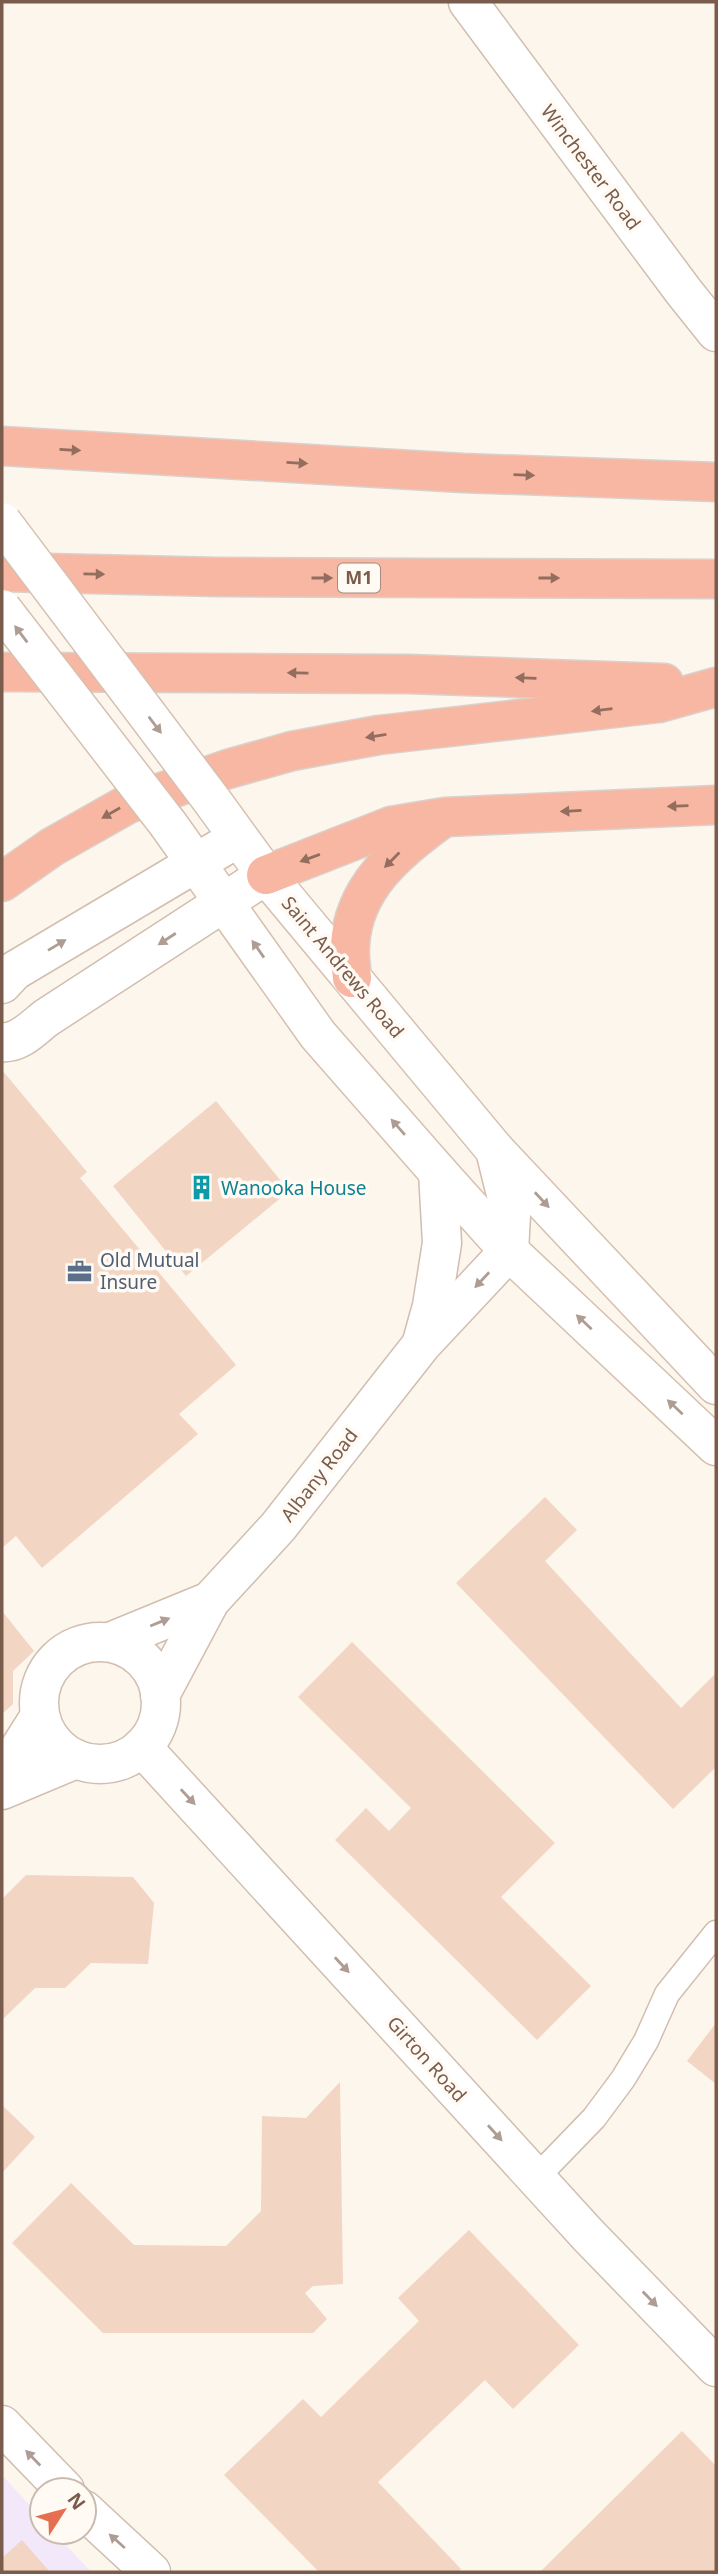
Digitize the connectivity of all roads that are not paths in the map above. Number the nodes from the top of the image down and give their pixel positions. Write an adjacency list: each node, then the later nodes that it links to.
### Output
1 (468, 2): 2 (street, Winchester Road)
2 (716, 331)
3 (2, 446): 4 (highway, one-way to 4)
4 (716, 482)
5 (2, 522): 13 (street, Saint Andrews Road, one-way to 13, bridge)
6 (2, 572): 7 (highway, M1, one-way to 7)
7 (716, 579)
8 (2, 609): 14 (street, one-way to 8, bridge)
9 (2, 672): 10 (highway, one-way to 9)
10 (716, 686): 16 (highway, one-way to 16)
11 (716, 805): 12 (highway, one-way to 12)
12 (445, 817): 15 (highway, one-way to 15); 18 (highway, one-way to 18)
13 (238, 838): 14 (street); 15 (street, Saint Andrews Road)
14 (196, 863): 17 (street); 19 (street, one-way to 14)
15 (266, 875): 17 (street); 18 (street, Saint Andrews Road)
16 (2, 882)
17 (224, 902): 20 (street, one-way to 20); 22 (street, one-way to 17)
18 (352, 978): 21 (street, Saint Andrews Road)
19 (2, 984)
20 (2, 1042)
21 (495, 1150): 23 (street); 25 (street, Saint Andrews Road, one-way to 25)
22 (438, 1172): 23 (street); 24 (street, Albany Road)
23 (509, 1251): 24 (street, Albany Road, one-way to 24); 26 (street, one-way to 23)
24 (422, 1344): 27 (street, Albany Road)
25 (716, 1385)
26 (716, 1446)
27 (210, 1601): 28 (street, Albany Road, one-way to 27); 29 (street, Albany Road)
28 (110, 1642): 29 (street); 30 (street)
29 (160, 1695): 31 (street)
30 (40, 1716): 32 (street); 33 (street)
31 (142, 1747): 32 (street); 36 (street, Girton Road, one-way to 36)
32 (76, 1759): 34 (street)
33 (2, 1776)
34 (2, 1790)
35 (716, 1933): 36 (lane)
36 (536, 2178): 37 (street, Girton Road, one-way to 37)
37 (716, 2367)
38 (2, 2426): 39 (street, one-way to 38)
39 (51, 2476)
40 (98, 2523): 41 (street, one-way to 40)
41 (151, 2572)

